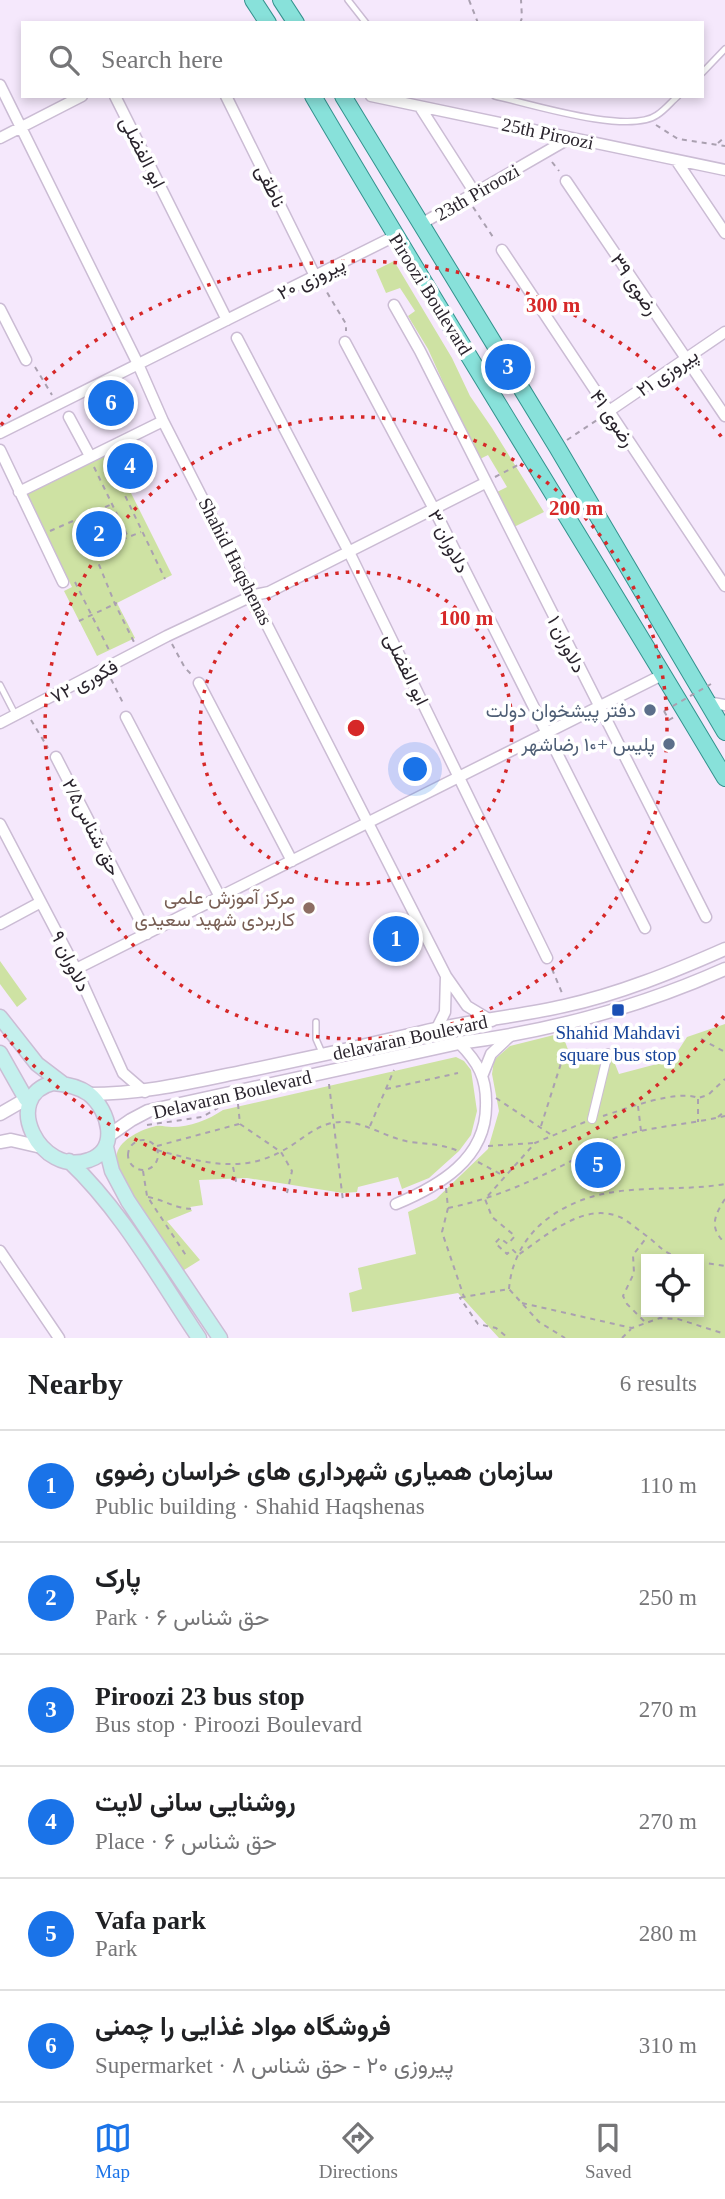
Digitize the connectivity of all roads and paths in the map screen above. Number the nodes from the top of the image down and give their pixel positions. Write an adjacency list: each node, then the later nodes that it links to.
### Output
1 (253, 0): 6 (main road)
2 (281, 0): 7 (main road)
3 (348, 0): 8 (lane)
4 (469, 0): 9 (path)
5 (521, 0): 10 (path)
6 (267, 21)
7 (295, 21)
8 (364, 21)
9 (477, 21)
10 (521, 21)
11 (725, 50): 12 (lane)
12 (704, 71)
13 (0, 85): 24 (street, Shahid Haqshenas)
14 (78, 98): 24 (street)
15 (116, 98): 42 (street, ابو الفضلی)
16 (227, 98): 39 (street, ناطقی)
17 (314, 98): 37 (main road, Piroozi Boulevard)
18 (344, 98): 35 (main road, Piroozi Boulevard)
19 (380, 98): 22 (street, 25th Piroozi)
20 (504, 98): 23 (lane)
21 (676, 98): 23 (lane)
22 (420, 107): 27 (street, 25th Piroozi); 34 (street)
23 (646, 119): 28 (path)
24 (21, 127): 26 (street); 48 (street, Shahid Haqshenas)
25 (725, 136): 28 (path)
26 (0, 138)
27 (570, 138): 30 (street, 23th Piroozi); 31 (street, 25th Piroozi)
28 (717, 145): 29 (path)
29 (725, 146)
30 (545, 152): 33 (path); 34 (street, 23th Piroozi)
31 (676, 160): 32 (street, 25th Piroozi); 36 (street)
32 (725, 170)
33 (566, 181): 46 (street, رضوی ۳۹)
34 (471, 195): 35 (street, 23th Piroozi); 38 (path)
35 (421, 224): 37 (main road); 81 (main road, Piroozi Boulevard)
36 (725, 233)
37 (395, 236): 39 (street, پیروزی ۲۰); 77 (main road, Piroozi Boulevard)
38 (502, 250): 50 (street, رضوی ۴۱)
39 (315, 276): 42 (street, پیروزی ۲۰); 45 (path)
40 (394, 306): 58 (street, دلاوران ۱)
41 (0, 309): 47 (street)
42 (227, 320): 48 (street, پیروزی ۲۰)
43 (725, 332): 46 (street, پیروزی ۲۱)
44 (237, 338): 67 (street, ابو الفضلی)
45 (345, 342): 61 (street, دلاوران ۳)
46 (686, 359): 50 (street, پیروزی ۲۱); 51 (street, رضوی ۳۹)
47 (26, 360): 49 (path)
48 (138, 364): 49 (street, پیروزی ۲۰); 53 (street, Shahid Haqshenas)
49 (57, 405): 54 (street, پیروزی ۲۰)
50 (609, 411): 70 (street, رضوی ۴۱)
51 (725, 416)
52 (69, 417): 57 (street)
53 (163, 421): 56 (street); 71 (street, Shahid Haqshenas)
54 (0, 433)
55 (0, 450): 59 (street)
56 (103, 450): 57 (street); 64 (path)
57 (90, 456): 59 (street); 60 (path)
58 (485, 483): 61 (street, فکوری ۷۲); 83 (street, دلاوران ۱)
59 (19, 492): 69 (street)
60 (112, 504): 62 (path); 65 (path)
61 (433, 509): 67 (street, فکوری ۷۲); 89 (street, دلاوران ۳)
62 (80, 518): 63 (path); 66 (path)
63 (49, 531)
64 (142, 532): 65 (path); 68 (path)
65 (128, 537): 66 (path)
66 (94, 551): 72 (path)
67 (349, 552): 71 (street, فکوری ۷۲); 91 (street, ابو الفضلی)
68 (165, 579)
69 (63, 582)
70 (725, 586)
71 (254, 595): 74 (street, فکوری ۷۲); 93 (street, Shahid Haqshenas)
72 (116, 603): 73 (path); 75 (path)
73 (79, 621)
74 (167, 636): 75 (street, فکوری ۷۲); 78 (path)
75 (139, 652): 76 (street, فکوری ۷۲)
76 (106, 670): 85 (street, فکوری ۷۲); 86 (path)
77 (664, 674): 83 (street); 92 (main road, Piroozi Boulevard)
78 (199, 683): 95 (street)
79 (0, 684): 85 (lane)
80 (711, 684): 84 (path, bridge)
81 (708, 702): 82 (street); 88 (main road, Piroozi Boulevard)
82 (725, 705)
83 (599, 707): 89 (street); 98 (street, دلاوران ۱)
84 (671, 711)
85 (21, 713): 87 (street, فکوری ۷۲); 90 (path)
86 (126, 717): 96 (street)
87 (0, 723)
88 (725, 732)
89 (548, 733): 91 (street); 100 (street, دلاوران ۳)
90 (56, 757): 101 (street, حق شناس۲/۵)
91 (460, 777): 93 (street); 103 (street, ابو الفضلی)
92 (725, 778)
93 (369, 822): 95 (street); 106 (street, Shahid Haqshenas)
94 (0, 824): 97 (street, دلاوران ۹)
95 (292, 861): 96 (street)
96 (220, 897): 101 (street)
97 (41, 902): 99 (street); 105 (street, دلاوران ۹)
98 (706, 917)
99 (0, 924)
100 (645, 928)
101 (147, 934): 105 (street)
102 (725, 949): 107 (street, delavaran Boulevard)
103 (547, 958): 107 (path)
104 (725, 969): 112 (street, Delavaran Boulevard)
105 (76, 970): 127 (street, دلاوران ۹)
106 (446, 976): 109 (street, Shahid Haqshenas); 111 (street)
107 (567, 1005): 109 (street, delavaran Boulevard)
108 (0, 1017): 125 (main road)
109 (492, 1021): 111 (street, delavaran Boulevard)
110 (316, 1023): 118 (lane)
111 (437, 1028): 118 (street, delavaran Boulevard)
112 (510, 1036): 114 (street, Delavaran Boulevard); 122 (street)
113 (701, 1039): 115 (path)
114 (459, 1043): 122 (street); 147 (street, Delavaran Boulevard)
115 (725, 1052)
116 (0, 1053): 130 (main road)
117 (608, 1053): 138 (street)
118 (323, 1055): 127 (street, delavaran Boulevard)
119 (563, 1057): 144 (path)
120 (395, 1068): 126 (path)
121 (458, 1073): 126 (path)
122 (483, 1074): 128 (street)
123 (725, 1079): 140 (path)
124 (329, 1083): 139 (path)
125 (63, 1084): 129 (main road); 130 (main road)
126 (386, 1089): 143 (path)
127 (145, 1092): 129 (street, delavaran Boulevard)
128 (486, 1092): 144 (path); 152 (street)
129 (88, 1094): 147 (main road)
130 (26, 1099): 135 (street); 150 (main road)
131 (238, 1104): 141 (path)
132 (638, 1105): 145 (path)
133 (227, 1106): 142 (path)
134 (725, 1111): 137 (path)
135 (0, 1114)
136 (725, 1116): 137 (path)
137 (718, 1118): 140 (path)
138 (592, 1119)
139 (335, 1123): 143 (path); 154 (path); 166 (path)
140 (698, 1123): 145 (path)
141 (240, 1124): 151 (path); 154 (path)
142 (144, 1126)
143 (369, 1127): 155 (path)
144 (541, 1128): 146 (path)
145 (641, 1131): 164 (path)
146 (550, 1134)
147 (107, 1141): 156 (main road); 188 (main road)
148 (0, 1142): 150 (street)
149 (535, 1143): 152 (path)
150 (37, 1146): 156 (main road)
151 (155, 1146): 153 (path); 158 (path)
152 (476, 1147): 155 (street)
153 (157, 1150): 157 (path); 158 (path)
154 (281, 1152): 157 (path); 162 (path)
155 (469, 1157): 159 (street); 164 (path)
156 (69, 1161): 187 (main road)
157 (232, 1165): 161 (path)
158 (143, 1171): 163 (path)
159 (443, 1181): 167 (street); 168 (path)
160 (725, 1184): 174 (path)
161 (237, 1186)
162 (287, 1193)
163 (147, 1196): 169 (path); 175 (path)
164 (485, 1199): 168 (path); 174 (path)
165 (725, 1199): 171 (path)
166 (343, 1201)
167 (396, 1205)
168 (448, 1208): 181 (path)
169 (196, 1209)
170 (648, 1236): 173 (path); 174 (path); 183 (path)
171 (725, 1243)
172 (0, 1251): 178 (street)
173 (671, 1254)
174 (518, 1255): 180 (path)
175 (187, 1257)
176 (704, 1263): 177 (path)
177 (725, 1266)
178 (12, 1268): 179 (street); 186 (street)
179 (0, 1276)
180 (509, 1289): 181 (path); 182 (path)
181 (464, 1297): 189 (path)
182 (521, 1303): 184 (path); 190 (path)
183 (645, 1322): 184 (path); 185 (path)
184 (632, 1328): 191 (path)
185 (725, 1334)
186 (59, 1338)
187 (199, 1338)
188 (219, 1338)
189 (508, 1338)
190 (565, 1338)
191 (622, 1338)

